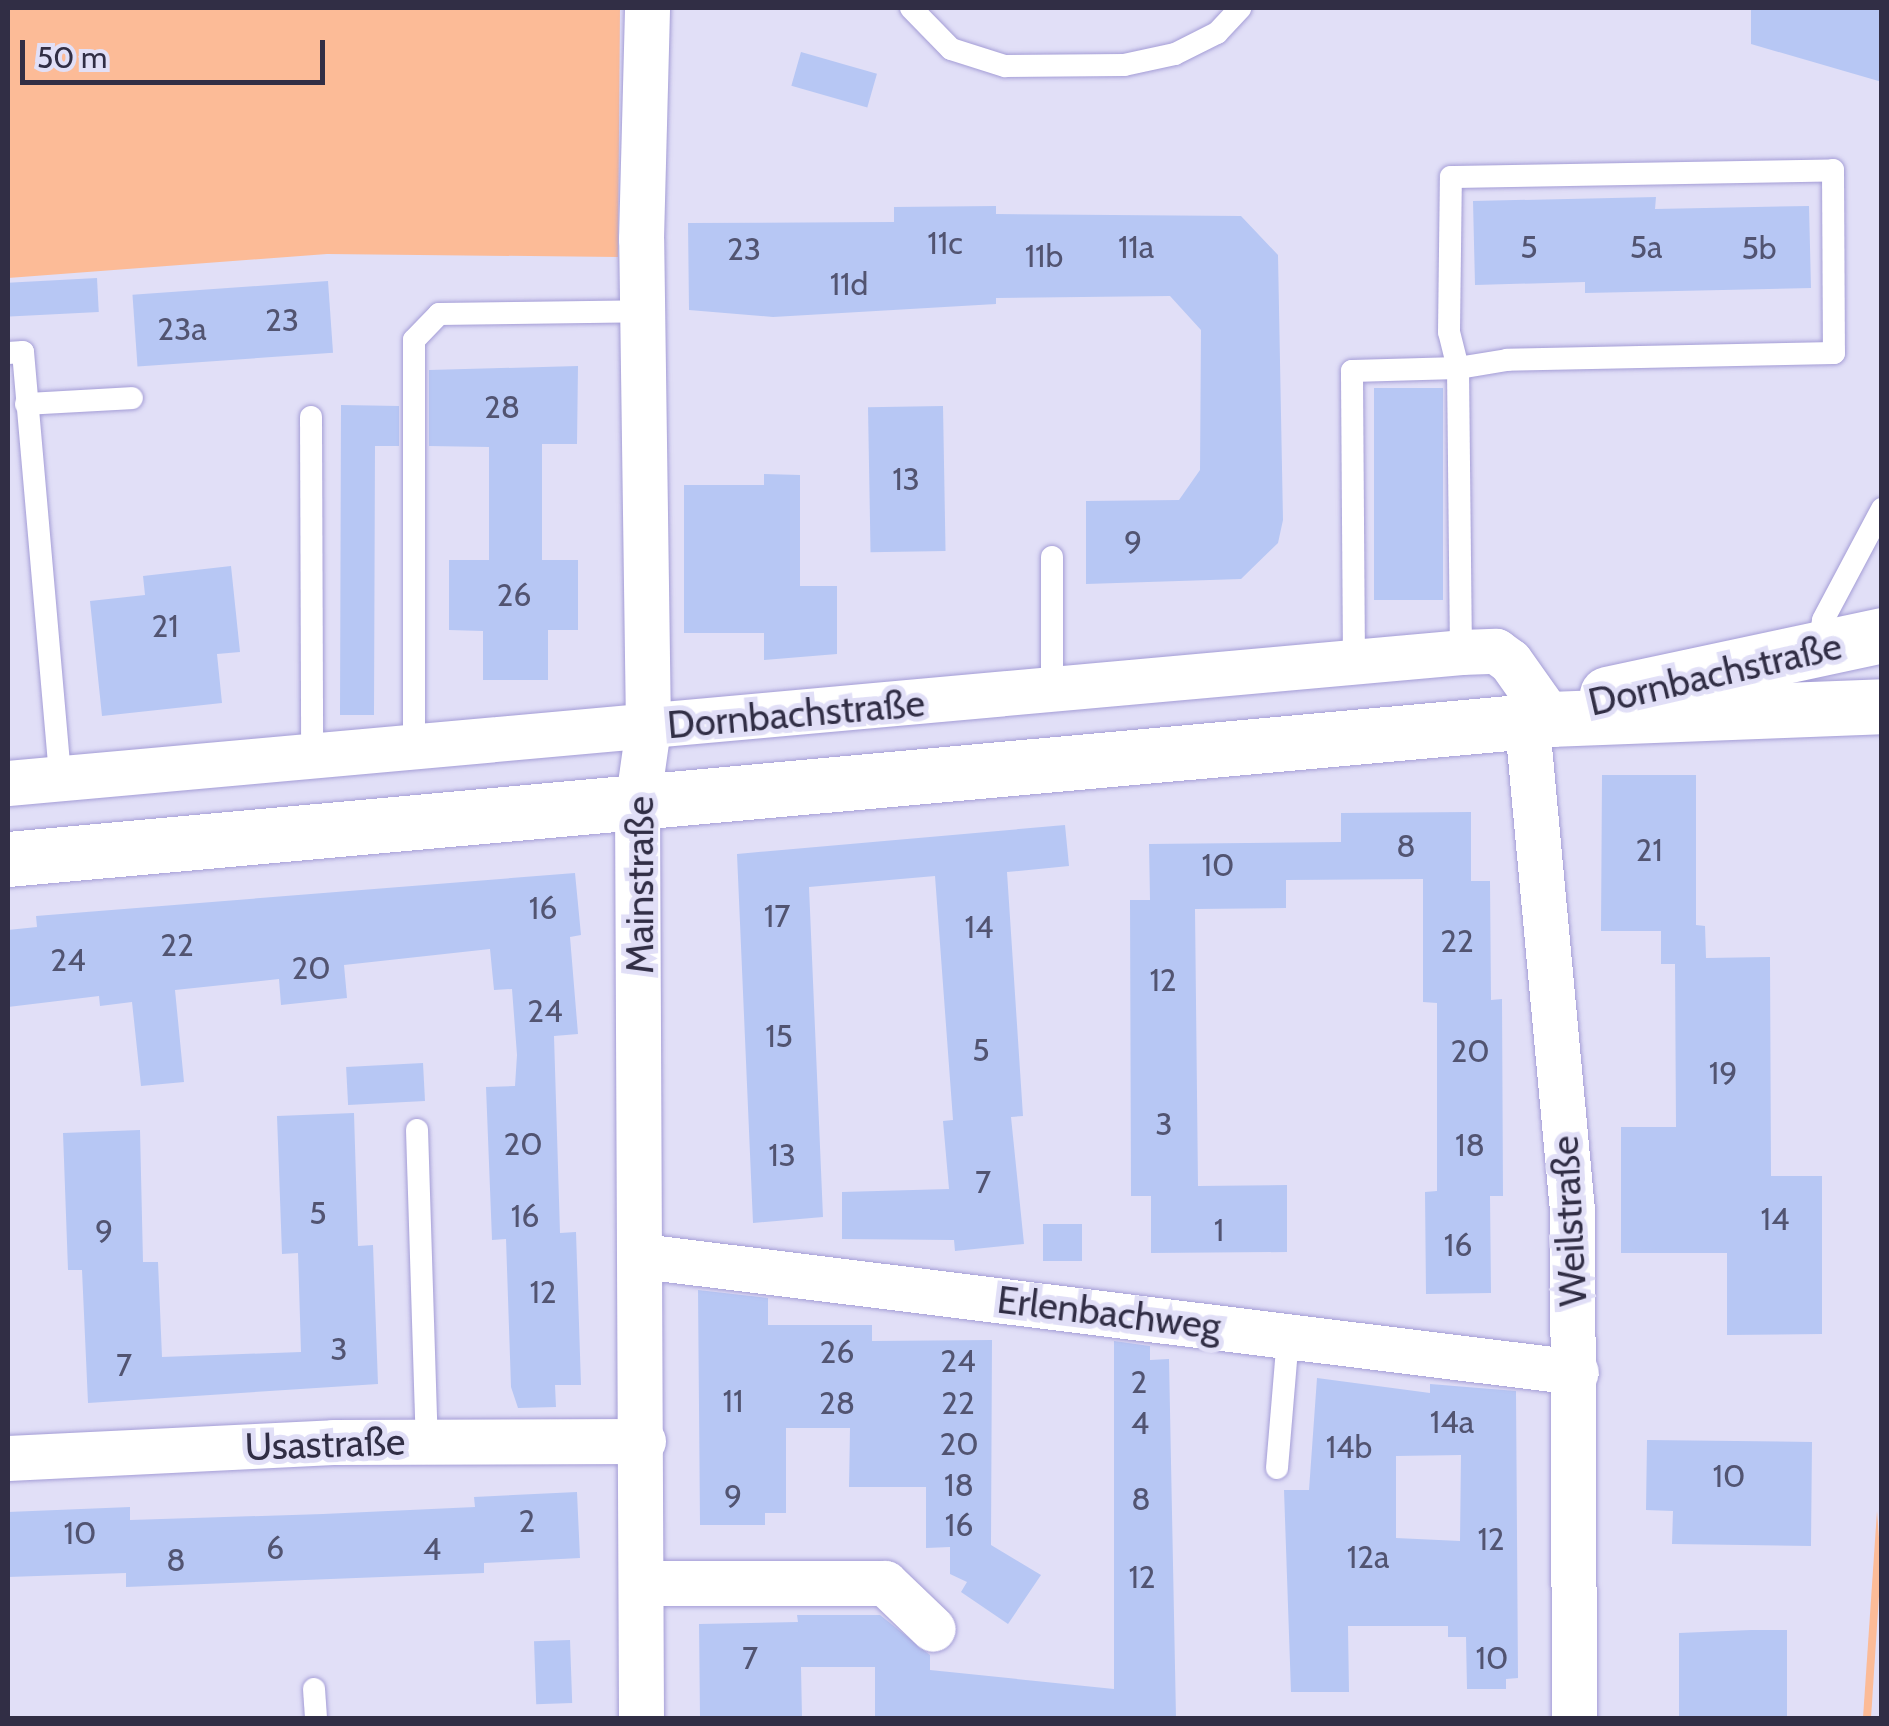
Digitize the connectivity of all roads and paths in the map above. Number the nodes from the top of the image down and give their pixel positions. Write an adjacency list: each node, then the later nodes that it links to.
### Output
1 (647, 8): 4 (street, Mainstraße)
2 (911, 8): 3 (lane)
3 (1240, 8)
4 (644, 311): 19 (street, Mainstraße); 20 (lane)
5 (8, 353): 8 (lane)
6 (1458, 368): 6 (lane); 14 (lane); 15 (lane)
7 (132, 398): 8 (lane)
8 (26, 404): 22 (lane)
9 (311, 418): 21 (lane)
10 (1882, 508): 13 (lane)
11 (1052, 557): 16 (lane)
12 (1882, 635): 13 (street, Dornbachstraße)
13 (1818, 650): 18 (street, Dornbachstraße)
14 (1479, 652): 15 (street, Dornbachstraße); 18 (street, Dornbachstraße)
15 (1354, 662): 16 (street, Dornbachstraße)
16 (1052, 691): 19 (street, Dornbachstraße)
17 (1882, 706): 18 (street, Dornbachstraße)
18 (1539, 722): 24 (street, Dornbachstraße); 29 (street, Weilstraße)
19 (648, 728): 20 (street, Dornbachstraße); 24 (street, Mainstraße)
20 (414, 748): 21 (street, Dornbachstraße)
21 (312, 757): 22 (street, Dornbachstraße)
22 (60, 778): 23 (street, Dornbachstraße)
23 (8, 782)
24 (637, 805): 25 (street, Dornbachstraße); 27 (street, Mainstraße)
25 (8, 860)
26 (418, 1130): 30 (lane)
27 (642, 1256): 28 (street, Erlenbachweg); 31 (street, Mainstraße)
28 (1288, 1336): 29 (street, Erlenbachweg); 33 (lane)
29 (1576, 1372): 39 (street, Weilstraße)
30 (427, 1440): 31 (street, Usastraße); 32 (street, Usastraße)
31 (642, 1440): 34 (street, Mainstraße)
32 (8, 1458)
33 (1277, 1468)
34 (644, 1582): 35 (street); 38 (street, Mainstraße)
35 (933, 1629)
36 (314, 1690): 37 (lane)
37 (316, 1718)
38 (642, 1718)
39 (1574, 1718)

